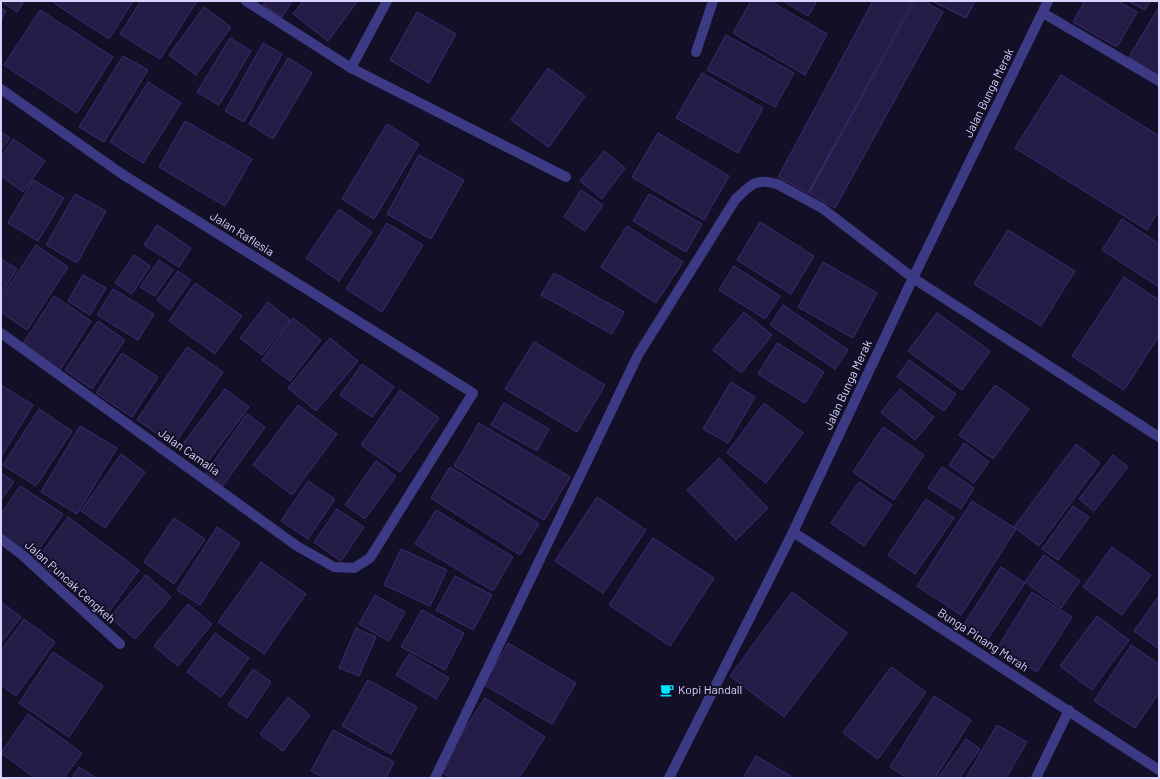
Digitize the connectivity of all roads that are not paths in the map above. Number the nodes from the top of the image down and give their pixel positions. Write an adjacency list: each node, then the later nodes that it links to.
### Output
1 (246, 1): 7 (street)
2 (387, 1): 7 (street)
3 (713, 1): 6 (street)
4 (1048, 1): 5 (street, Jalan Bunga Merak)
5 (1043, 12): 8 (street); 11 (street, Jalan Bunga Merak)
6 (696, 52)
7 (352, 68): 10 (street)
8 (1159, 81)
9 (1, 89): 16 (street, Jalan Raflesia)
10 (566, 177)
11 (913, 278): 13 (street); 14 (street, Jalan Bunga Merak); 20 (street)
12 (1, 333): 16 (street, Jalan Camalia)
13 (1159, 437)
14 (793, 532): 18 (street, Bunga Pinang Merah); 21 (street, Jalan Bunga Merak)
15 (1, 539): 17 (street, Jalan Puncak Cengkeh)
16 (370, 558)
17 (120, 644)
18 (1069, 710): 19 (street, Bunga Pinang Merah); 22 (street)
19 (1159, 770)
20 (435, 778)
21 (669, 778)
22 (1036, 778)

